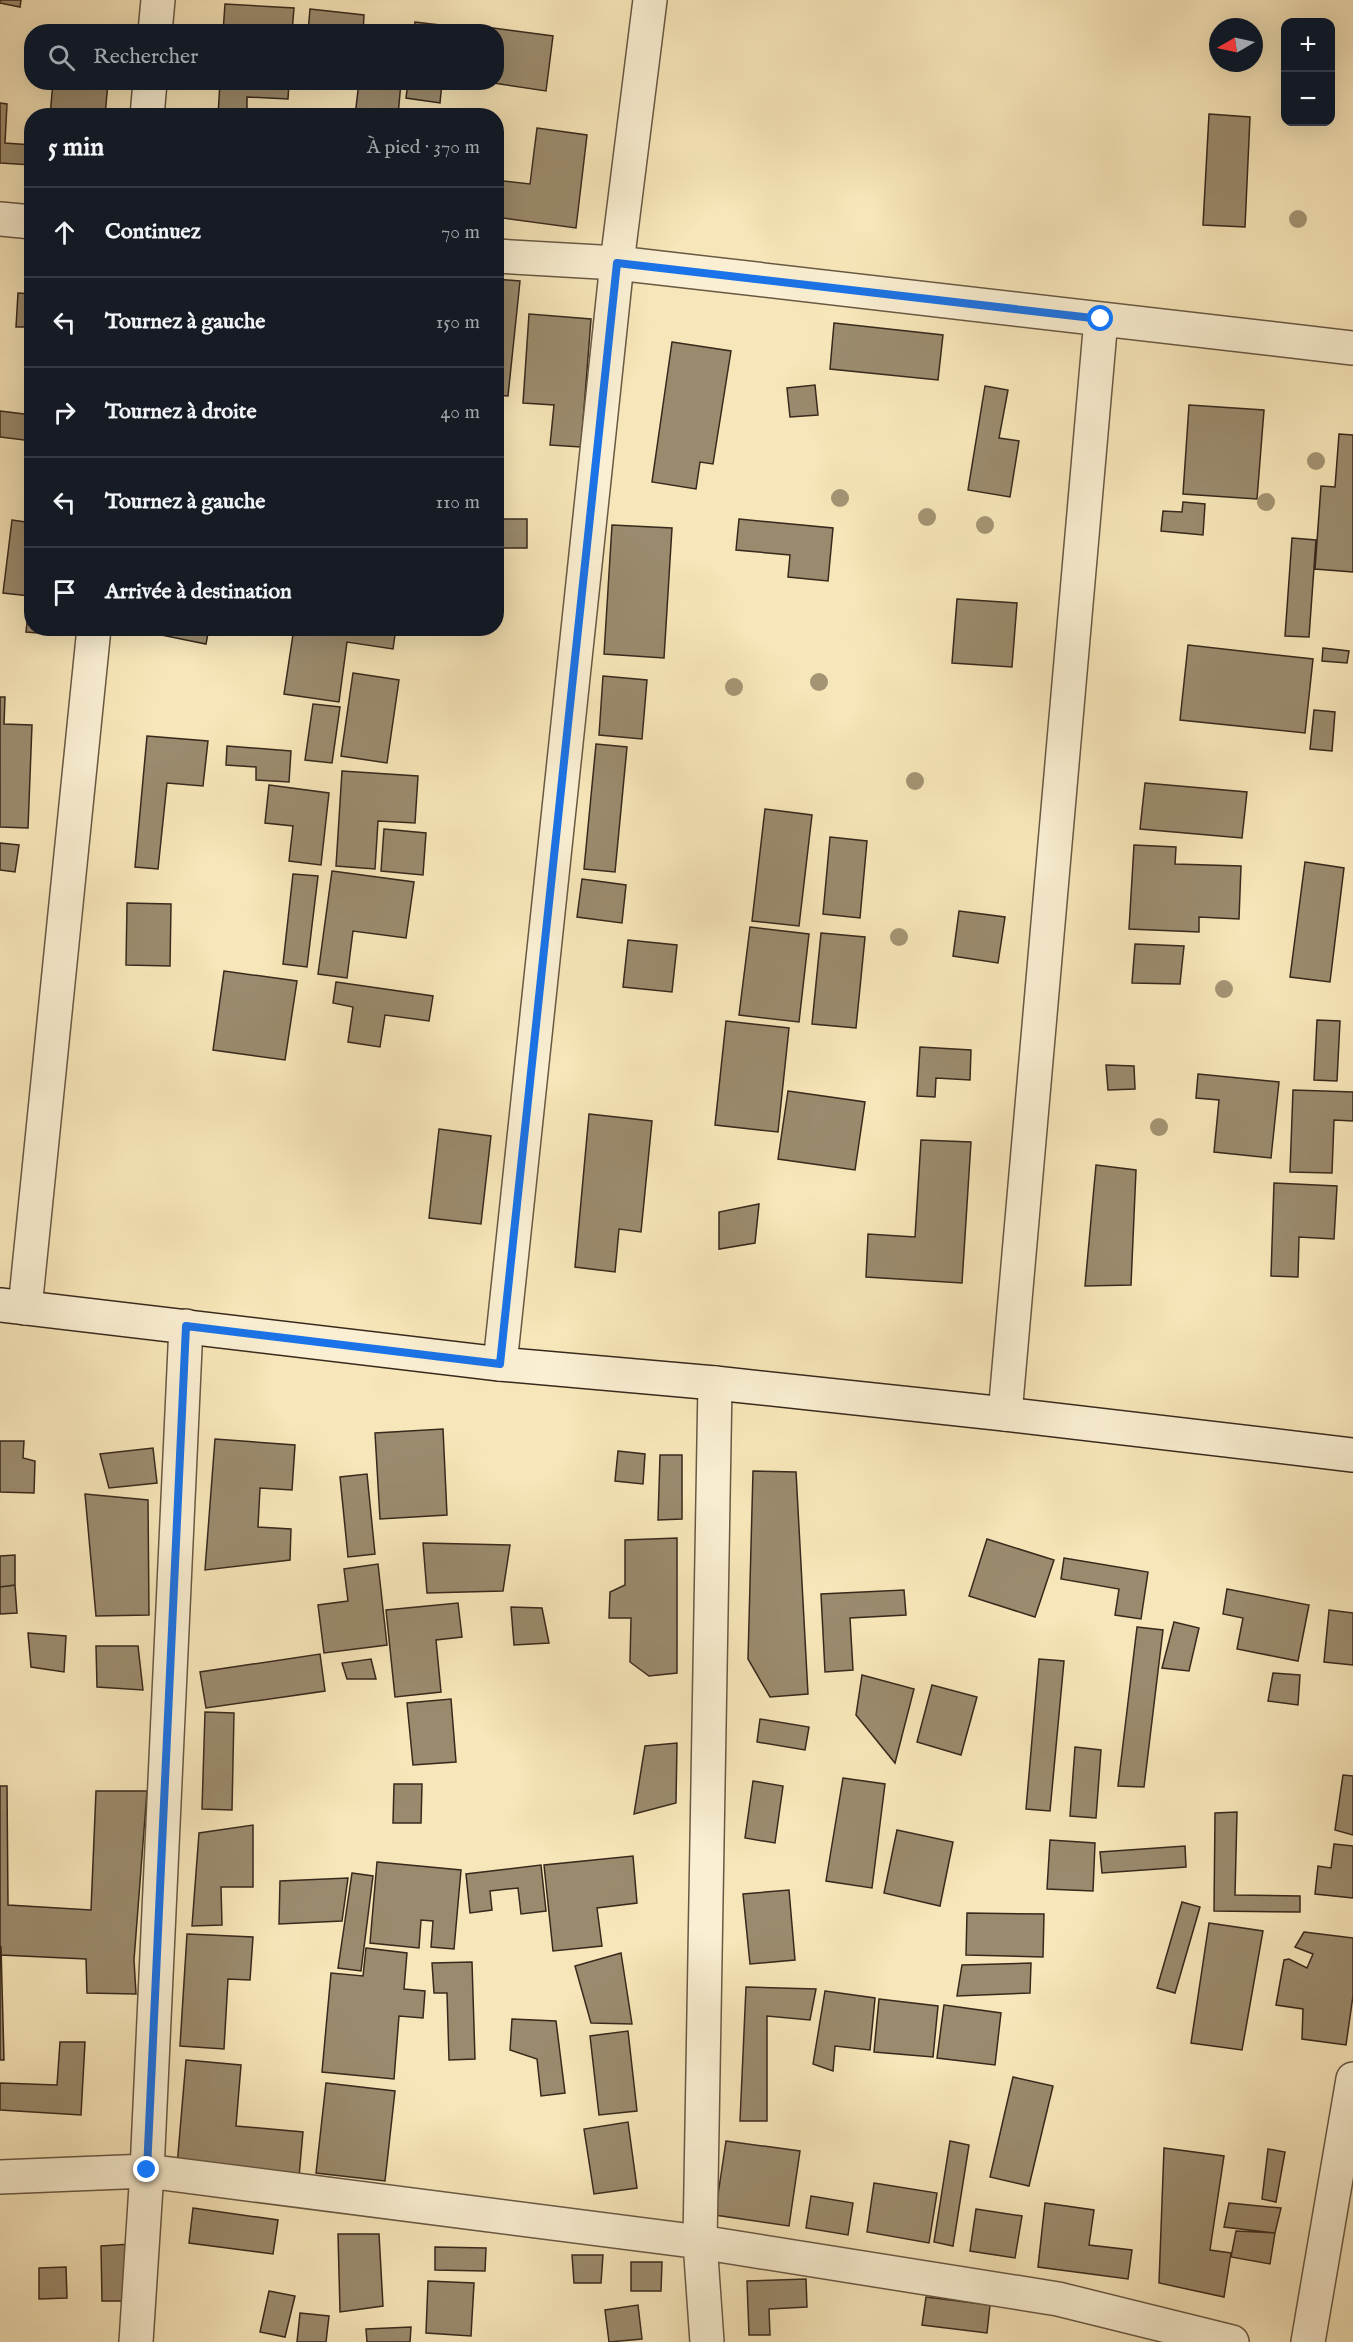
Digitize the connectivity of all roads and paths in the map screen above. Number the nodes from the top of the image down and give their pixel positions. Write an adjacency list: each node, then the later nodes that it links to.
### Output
1 (159, 0): 3 (street)
2 (650, 0): 9 (street)
3 (156, 24)
4 (149, 90): 5 (street)
5 (148, 108)
6 (0, 219): 7 (street)
7 (24, 221)
8 (504, 256): 9 (street)
9 (617, 263): 10 (street); 15 (street)
10 (1101, 319): 11 (street); 17 (street)
11 (1353, 348)
12 (93, 636): 13 (street)
13 (12, 1306): 14 (street)
14 (186, 1326): 15 (street); 20 (street)
15 (500, 1364): 16 (street)
16 (715, 1383): 17 (street); 22 (street)
17 (1005, 1414): 18 (street)
18 (1353, 1455)
19 (1353, 2079): 26 (street)
20 (147, 2170): 21 (street); 22 (street); 23 (street)
21 (0, 2177)
22 (700, 2242): 24 (street); 25 (street)
23 (136, 2342)
24 (707, 2342)
25 (1232, 2342)
26 (1308, 2342)

